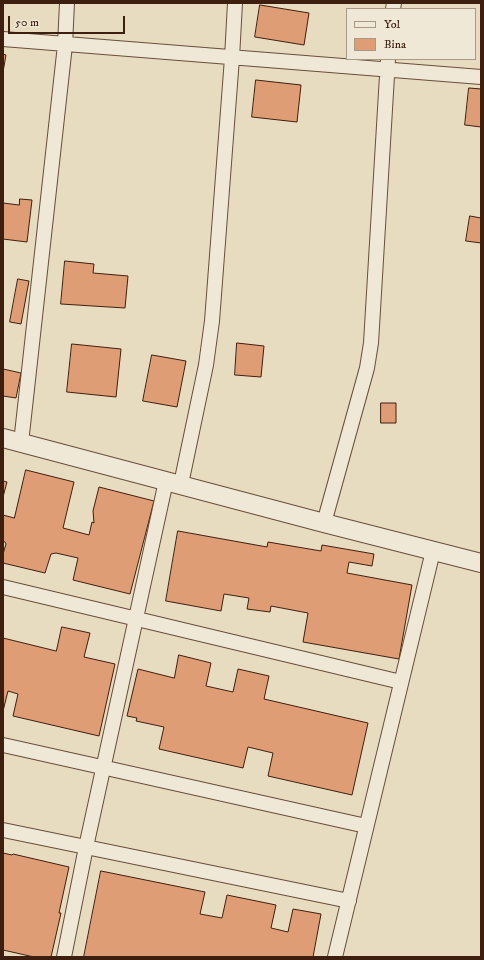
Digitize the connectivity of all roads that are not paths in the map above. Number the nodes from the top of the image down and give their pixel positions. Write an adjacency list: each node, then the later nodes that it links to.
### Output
1 (67, 3): 4 (street)
2 (235, 3): 5 (street)
3 (3, 39): 4 (street)
4 (65, 45): 5 (street); 9 (street)
5 (232, 58): 6 (street); 10 (street)
6 (388, 64): 7 (street); 11 (street)
7 (481, 77)
8 (3, 438): 9 (street)
9 (21, 443): 10 (street)
10 (173, 482): 11 (street); 15 (street)
11 (324, 523): 12 (street)
12 (433, 551): 13 (street); 16 (street)
13 (481, 563)
14 (3, 587): 15 (street)
15 (136, 619): 16 (street); 18 (street)
16 (401, 682): 19 (street)
17 (3, 745): 18 (street)
18 (104, 767): 19 (street); 21 (street)
19 (366, 826): 22 (street)
20 (3, 830): 21 (street)
21 (86, 848): 22 (street); 23 (street)
22 (349, 902): 24 (street)
23 (64, 957)
24 (335, 957)

